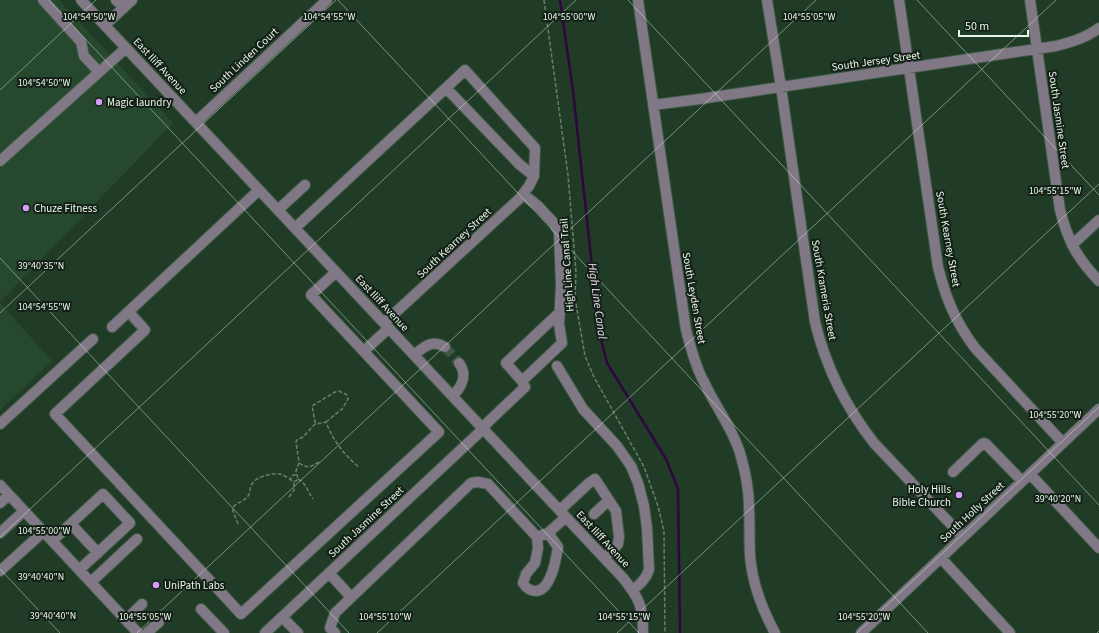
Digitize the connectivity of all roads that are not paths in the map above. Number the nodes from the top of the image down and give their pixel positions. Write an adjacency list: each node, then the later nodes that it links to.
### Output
1 (42, 0): 16 (street)
2 (81, 0): 11 (street, East Iliff Avenue)
3 (116, 0): 10 (street)
4 (132, 0): 10 (street)
5 (327, 0): 20 (street, South Linden Court)
6 (638, 0): 19 (street, South Leyden Street)
7 (768, 0): 17 (street, South Krameria Street)
8 (899, 0): 15 (street, South Kearney Street)
9 (1030, 0): 14 (street, South Jasmine Street)
10 (124, 8): 11 (street)
11 (105, 25): 13 (street, East Iliff Avenue)
12 (1099, 28): 14 (street, South Jersey Street)
13 (126, 48): 16 (street); 20 (street, East Iliff Avenue)
14 (1037, 49): 15 (street, South Jersey Street); 29 (street, South Jasmine Street)
15 (909, 68): 17 (street, South Jersey Street); 47 (street, South Kearney Street)
16 (99, 72): 21 (street)
17 (781, 87): 19 (street, South Jersey Street); 62 (street, South Krameria Street)
18 (446, 88): 22 (street); 22 (street); 28 (street)
19 (653, 105): 87 (street, South Leyden Street)
20 (196, 122): 24 (street, East Iliff Avenue)
21 (0, 161)
22 (534, 176): 25 (street, South Kearney Street)
23 (305, 185): 26 (street)
24 (259, 190): 26 (street, East Iliff Avenue); 32 (street)
25 (523, 194): 33 (street); 34 (street, South Kearney Street)
26 (278, 210): 28 (street, East Iliff Avenue)
27 (1099, 220): 29 (street)
28 (295, 228): 30 (street, East Iliff Avenue)
29 (1072, 245): 31 (street, South Jasmine Street)
30 (336, 272): 34 (street, East Iliff Avenue); 38 (street)
31 (1099, 282)
32 (129, 312): 35 (street); 38 (street)
33 (560, 312): 42 (street); 42 (street)
34 (386, 326): 38 (street, South Kearney Street); 39 (street, East Iliff Avenue)
35 (112, 327)
36 (93, 339): 45 (street)
37 (445, 348): 39 (street)
38 (364, 351)
39 (414, 355): 43 (street, East Iliff Avenue)
40 (459, 363): 43 (street)
41 (557, 366): 73 (street)
42 (522, 381): 46 (street, South Jasmine Street)
43 (453, 396): 46 (street, East Iliff Avenue)
44 (1099, 409): 47 (street, South Holly Street)
45 (0, 424)
46 (483, 429): 55 (street, East Iliff Avenue); 71 (street, South Jasmine Street)
47 (1063, 443): 49 (street, South Holly Street)
48 (953, 472): 49 (street)
49 (1026, 478): 62 (street, South Holly Street); 65 (street)
50 (0, 485): 51 (street)
51 (9, 495): 53 (street); 54 (street)
52 (609, 500): 55 (street); 56 (street); 67 (street)
53 (0, 503)
54 (24, 511): 58 (street); 59 (street)
55 (563, 514): 60 (street); 67 (street, East Iliff Avenue)
56 (594, 514)
57 (71, 524): 64 (street); 66 (street); 66 (street)
58 (43, 532): 64 (street); 70 (street)
59 (0, 533)
60 (548, 533): 61 (street); 61 (street)
61 (537, 537): 74 (street)
62 (964, 537): 68 (street, South Holly Street)
63 (138, 539): 72 (street)
64 (52, 542): 69 (street)
65 (1099, 548)
66 (98, 553): 69 (street)
67 (604, 558): 73 (street, East Iliff Avenue)
68 (941, 558): 88 (street, South Holly Street); 89 (street)
69 (79, 570): 72 (street)
70 (0, 571)
71 (329, 573): 74 (street); 77 (street, South Jasmine Street)
72 (91, 582): 78 (street)
73 (633, 590): 86 (street, East Iliff Avenue)
74 (351, 597): 85 (street)
75 (142, 604): 78 (street)
76 (201, 609): 82 (street)
77 (282, 617): 83 (street, South Jasmine Street); 84 (street)
78 (126, 620): 80 (street)
79 (158, 622): 81 (street)
80 (138, 633)
81 (147, 633)
82 (224, 633)
83 (265, 633)
84 (298, 633)
85 (335, 633)
86 (643, 633)
87 (775, 633)
88 (861, 633)
89 (1010, 633)

